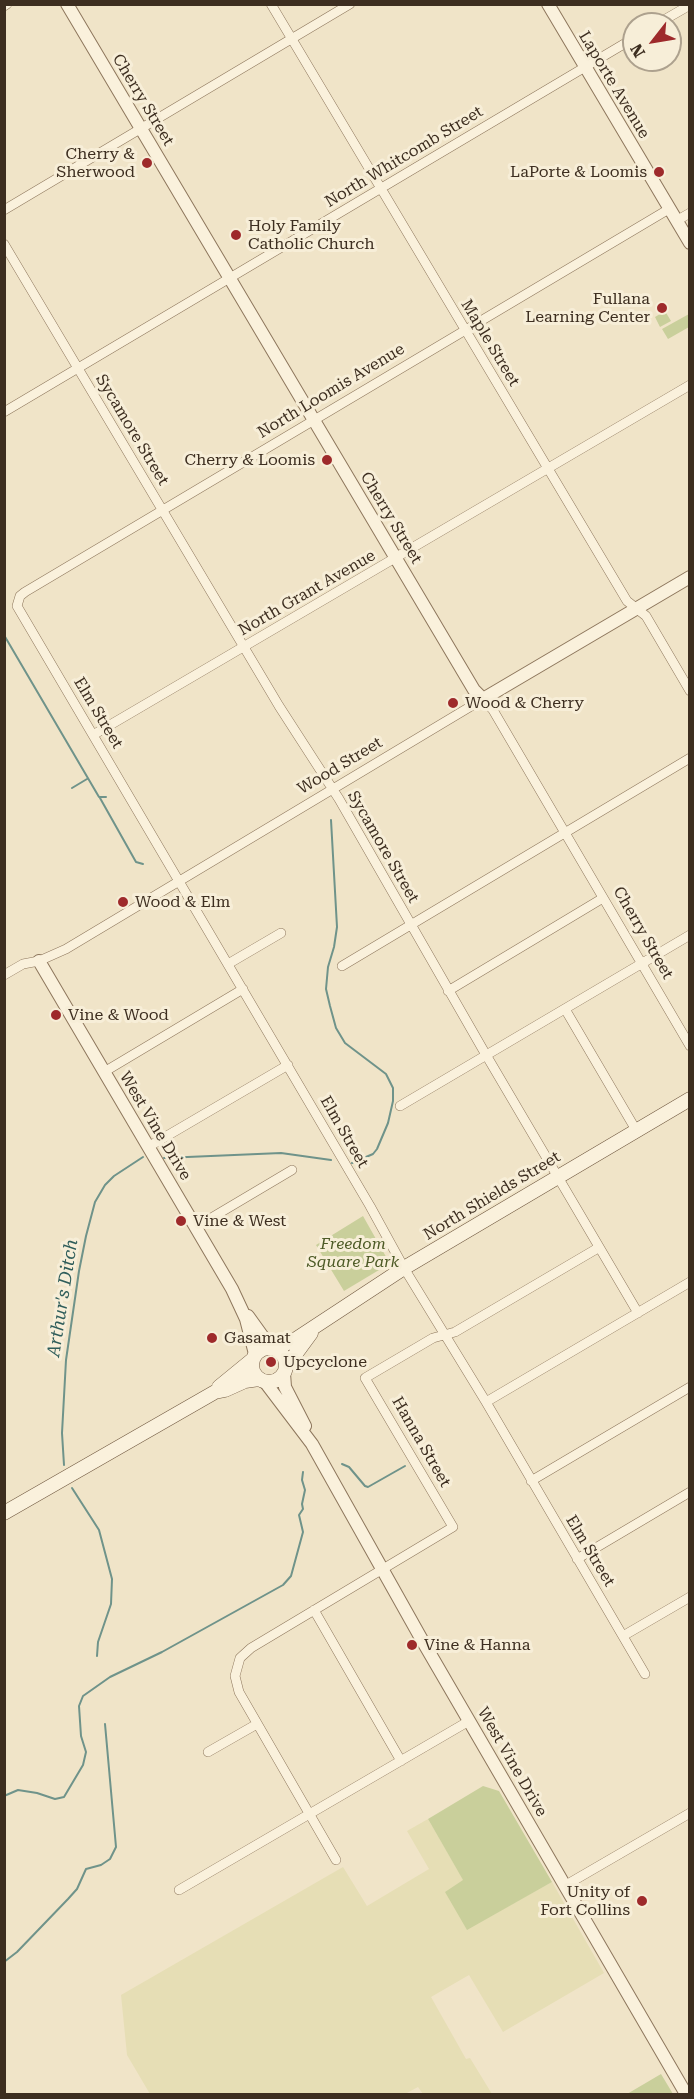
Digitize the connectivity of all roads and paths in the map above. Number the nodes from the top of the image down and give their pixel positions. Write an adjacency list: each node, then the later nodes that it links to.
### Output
1 (67, 4): 8 (street, Cherry Street)
2 (271, 4): 5 (street, Maple Street)
3 (350, 4): 5 (street)
4 (548, 4): 7 (street, Laporte Avenue)
5 (291, 39): 8 (street); 9 (street, Maple Street)
6 (622, 45): 7 (street, North Whitcomb Street)
7 (585, 68): 9 (street, North Whitcomb Street); 10 (street, Laporte Avenue)
8 (141, 129): 11 (street); 16 (street, Cherry Street)
9 (381, 188): 16 (street, North Whitcomb Street); 17 (street, Maple Street)
10 (669, 209): 13 (street, Laporte Avenue); 17 (street, North Loomis Avenue)
11 (4, 210)
12 (690, 213): 13 (street)
13 (676, 221): 14 (street, Laporte Avenue)
14 (690, 243)
15 (4, 244): 18 (street, Sycamore Street)
16 (230, 278): 18 (street, North Whitcomb Street); 21 (street, Cherry Street)
17 (464, 329): 21 (street, North Loomis Avenue); 22 (street, Maple Street)
18 (78, 369): 20 (street, North Whitcomb Street); 23 (street, Sycamore Street)
19 (690, 385): 22 (street, North Grant Avenue)
20 (4, 412)
21 (314, 419): 23 (street, North Loomis Avenue); 24 (street, Cherry Street)
22 (547, 469): 24 (street, North Grant Avenue); 27 (street, Maple Street)
23 (162, 509): 26 (street, North Loomis Avenue); 28 (street, Sycamore Street)
24 (396, 558): 28 (street, North Grant Avenue); 30 (street, Cherry Street)
25 (690, 577): 27 (street, Wood Street)
26 (17, 606): 31 (street, Elm Street)
27 (637, 609): 29 (street, Maple Street); 30 (street, Wood Street)
28 (244, 647): 31 (street, North Grant Avenue); 33 (street, Sycamore Street)
29 (690, 691)
30 (483, 699): 33 (street, Wood Street); 34 (street, Cherry Street)
31 (93, 735): 35 (street, Elm Street)
32 (690, 758): 34 (street)
33 (333, 790): 35 (street, Wood Street); 37 (street, Sycamore Street)
34 (565, 832): 36 (street, Cherry Street); 37 (street)
35 (179, 881): 40 (street, Wood Street); 41 (street, Elm Street)
36 (603, 897): 42 (street, Cherry Street); 46 (street)
37 (410, 925): 43 (street); 46 (street, Sycamore Street)
38 (281, 933): 41 (street)
39 (690, 935): 42 (street)
40 (39, 961): 44 (street, Wood Street); 51 (street, West Vine Drive)
41 (228, 964): 45 (street, Elm Street)
42 (641, 964): 47 (street); 48 (street, Cherry Street)
43 (342, 966)
44 (4, 975)
45 (243, 989): 50 (street, Elm Street); 51 (street)
46 (448, 991): 49 (street, Sycamore Street)
47 (565, 1009): 49 (street); 54 (street)
48 (690, 1046)
49 (486, 1056): 53 (street); 57 (street, Sycamore Street)
50 (288, 1065): 55 (street); 60 (street, Elm Street)
51 (104, 1072): 55 (street, West Vine Drive)
52 (690, 1099): 54 (main road, North Shields Street)
53 (400, 1106)
54 (636, 1130): 57 (main road, North Shields Street)
55 (148, 1147): 58 (street, West Vine Drive)
56 (292, 1170): 58 (street)
57 (557, 1177): 59 (street, Sycamore Street); 60 (main road, North Shields Street)
58 (196, 1227): 62 (street, West Vine Drive)
59 (598, 1248): 63 (street, Sycamore Street); 65 (street, Hanna Street)
60 (404, 1268): 64 (main road, North Shields Street); 65 (street, Elm Street)
61 (690, 1282): 63 (street)
62 (242, 1308): 66 (street, West Vine Drive); 67 (street, West Vine Drive)
63 (638, 1314): 72 (street)
64 (315, 1327): 66 (main road, North Shields Street); 68 (main road, North Shields Street)
65 (446, 1335): 72 (street, Elm Street); 78 (street, Hanna Street)
66 (273, 1348): 67 (main road); 68 (main road)
67 (254, 1357): 69 (main road); 71 (main road)
68 (285, 1370): 69 (main road); 73 (street, West Vine Drive)
69 (262, 1380): 71 (main road); 73 (street, West Vine Drive)
70 (690, 1387): 74 (street)
71 (215, 1392): 76 (main road)
72 (486, 1402): 74 (street, Elm Street)
73 (312, 1444): 78 (street, West Vine Drive)
74 (531, 1481): 77 (street, Elm Street)
75 (690, 1492): 77 (street)
76 (4, 1514)
77 (577, 1559): 81 (street, Elm Street)
78 (382, 1569): 80 (street, Hanna Street); 83 (street, West Vine Drive)
79 (690, 1597): 81 (street)
80 (314, 1610): 84 (street, Hanna Street); 86 (street)
81 (623, 1636): 82 (street, Elm Street)
82 (645, 1674)
83 (469, 1721): 86 (street); 90 (street, West Vine Drive)
84 (257, 1724): 85 (street); 88 (street)
85 (208, 1752)
86 (401, 1761): 88 (street)
87 (690, 1813): 90 (street)
88 (309, 1814): 89 (street); 91 (street)
89 (336, 1860)
90 (566, 1885): 92 (street, West Vine Drive)
91 (179, 1890)
92 (686, 2094)

